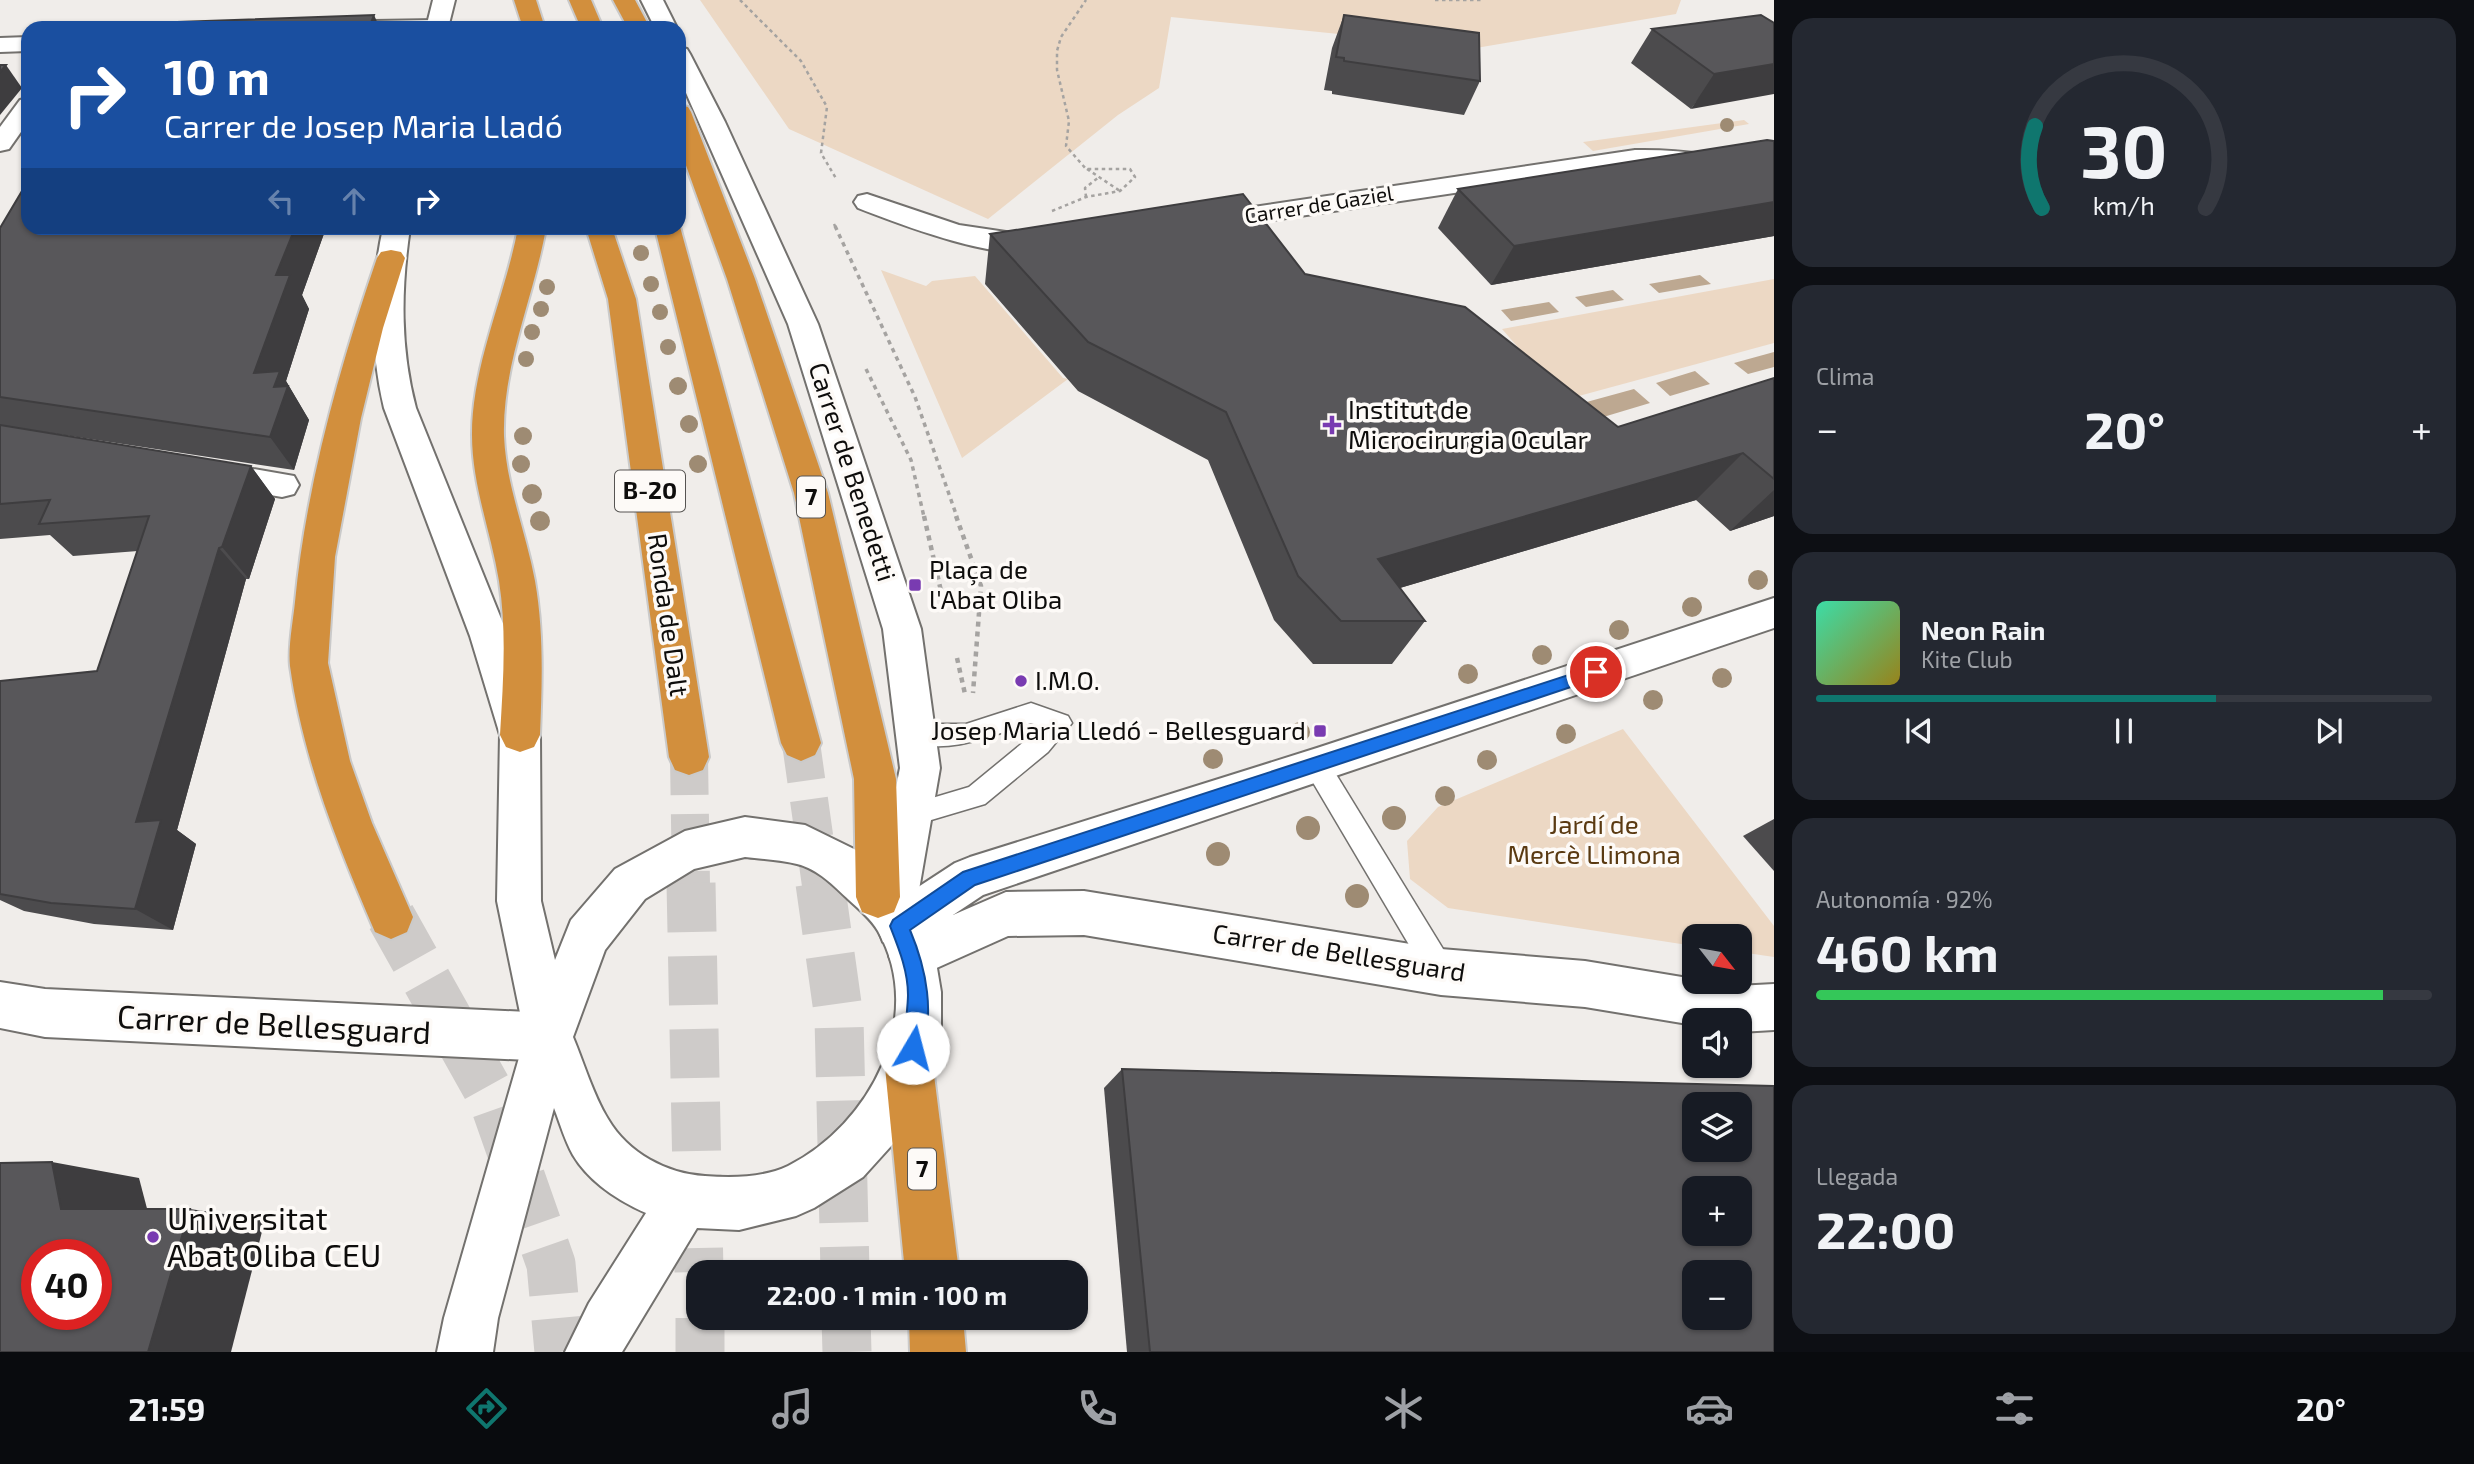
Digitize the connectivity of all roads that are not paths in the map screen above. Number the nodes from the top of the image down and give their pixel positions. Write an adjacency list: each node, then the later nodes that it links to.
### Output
1 (444, 0): 7 (street)
2 (519, 0): 8 (highway)
3 (525, 0): 9 (highway)
4 (580, 0): 10 (highway)
5 (624, 0): 11 (highway)
6 (652, 0): 12 (street)
7 (439, 21)
8 (521, 21)
9 (532, 21)
10 (589, 21)
11 (635, 21)
12 (662, 21)
13 (21, 44): 14 (street)
14 (0, 46)
15 (686, 68): 30 (street, Carrer de Benedetti)
16 (21, 115): 18 (street)
17 (686, 131): 37 (highway, 7)
18 (0, 144)
19 (1774, 177): 21 (street, Carrer de Gaziel)
20 (867, 202): 26 (street)
21 (1187, 225)
22 (531, 235): 31 (highway)
23 (601, 235): 33 (highway, Ronda de Dalt / B-20)
24 (671, 235): 32 (highway)
25 (394, 243): 31 (street); 36 (highway)
26 (1065, 244)
27 (189, 471): 28 (street)
28 (282, 485)
29 (1774, 613): 34 (street)
30 (916, 734): 35 (street, Carrer de Benedetti); 35 (lane)
31 (520, 735): 41 (street)
32 (801, 743)
33 (689, 757)
34 (1317, 766): 37 (street); 38 (lane)
35 (911, 815): 37 (street, Carrer de Benedetti)
36 (391, 917)
37 (896, 923): 38 (street, Carrer de Bellesguard); 41 (street); 42 (street)
38 (1441, 972): 40 (street, Carrer de Bellesguard)
39 (0, 1004): 41 (street, Carrer de Bellesguard)
40 (1774, 1007)
41 (549, 1037): 43 (street); 46 (street)
42 (909, 1067): 43 (street); 44 (highway, 7)
43 (684, 1201): 47 (street)
44 (931, 1260)
45 (937, 1330): 48 (highway)
46 (465, 1352)
47 (593, 1352)
48 (938, 1352)

